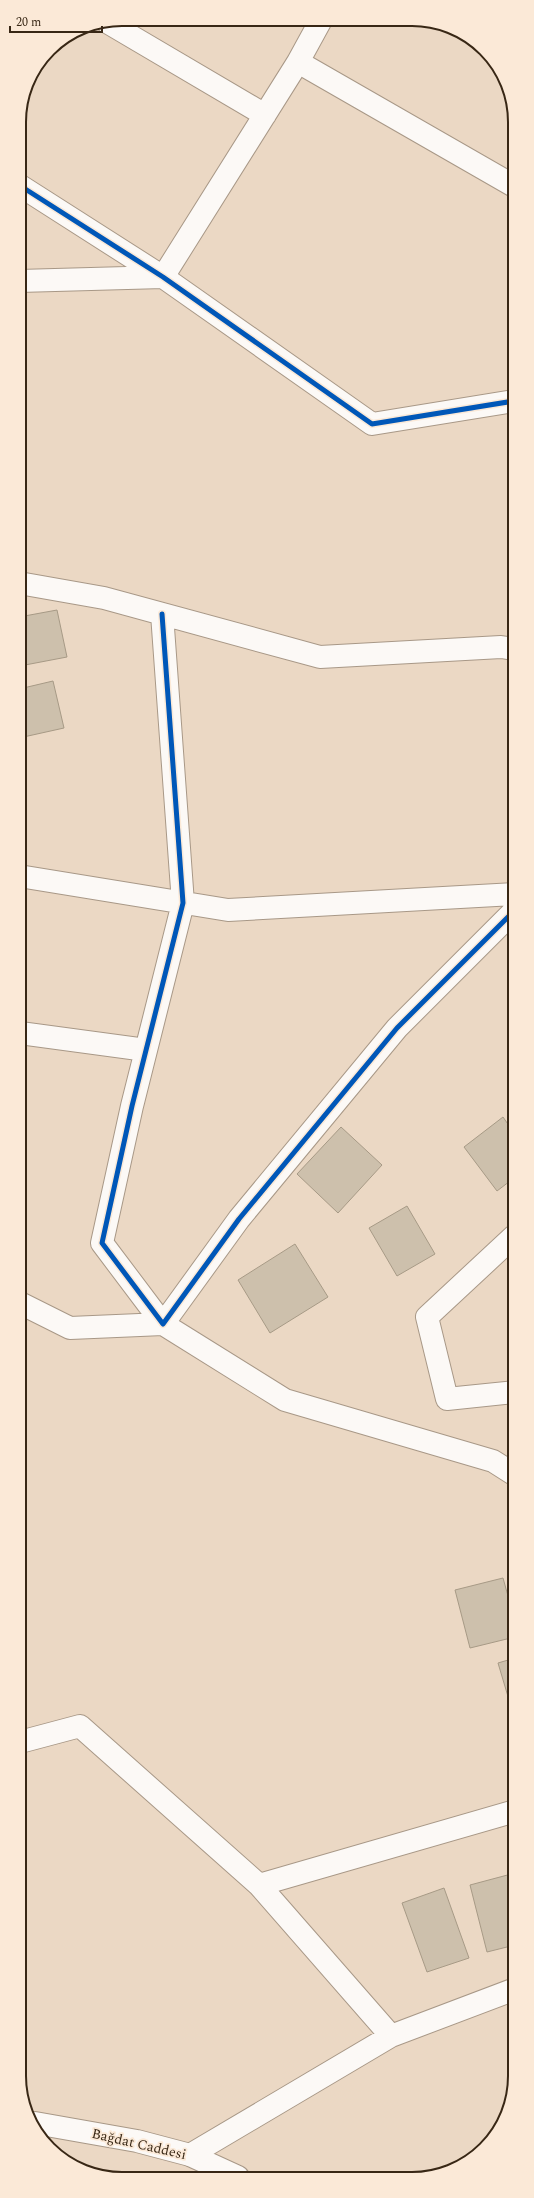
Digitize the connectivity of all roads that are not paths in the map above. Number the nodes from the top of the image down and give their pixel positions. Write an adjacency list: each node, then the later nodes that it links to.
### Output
1 (115, 26): 4 (street)
2 (318, 26): 3 (street)
3 (298, 62): 4 (street); 5 (street)
4 (265, 115): 7 (street)
5 (508, 183)
6 (26, 189): 7 (street)
7 (163, 276): 8 (street); 9 (street)
8 (26, 281)
9 (508, 402)
10 (26, 584): 11 (street)
11 (162, 614): 12 (street); 15 (street)
12 (508, 648)
13 (26, 877): 15 (street)
14 (508, 894): 15 (street)
15 (183, 903): 18 (street)
16 (508, 917): 21 (street)
17 (26, 1034): 18 (street)
18 (146, 1050): 21 (street)
19 (508, 1242): 22 (street)
20 (26, 1306): 21 (street)
21 (163, 1324): 23 (street)
22 (508, 1393)
23 (508, 1471)
24 (26, 1740): 26 (street)
25 (508, 1813): 26 (street)
26 (258, 1885): 28 (street)
27 (508, 1992): 28 (street)
28 (391, 2036): 30 (street)
29 (40, 2125): 30 (street, Bağdat Caddesi)
30 (190, 2155): 31 (street, Bağdat Caddesi)
31 (227, 2172)

